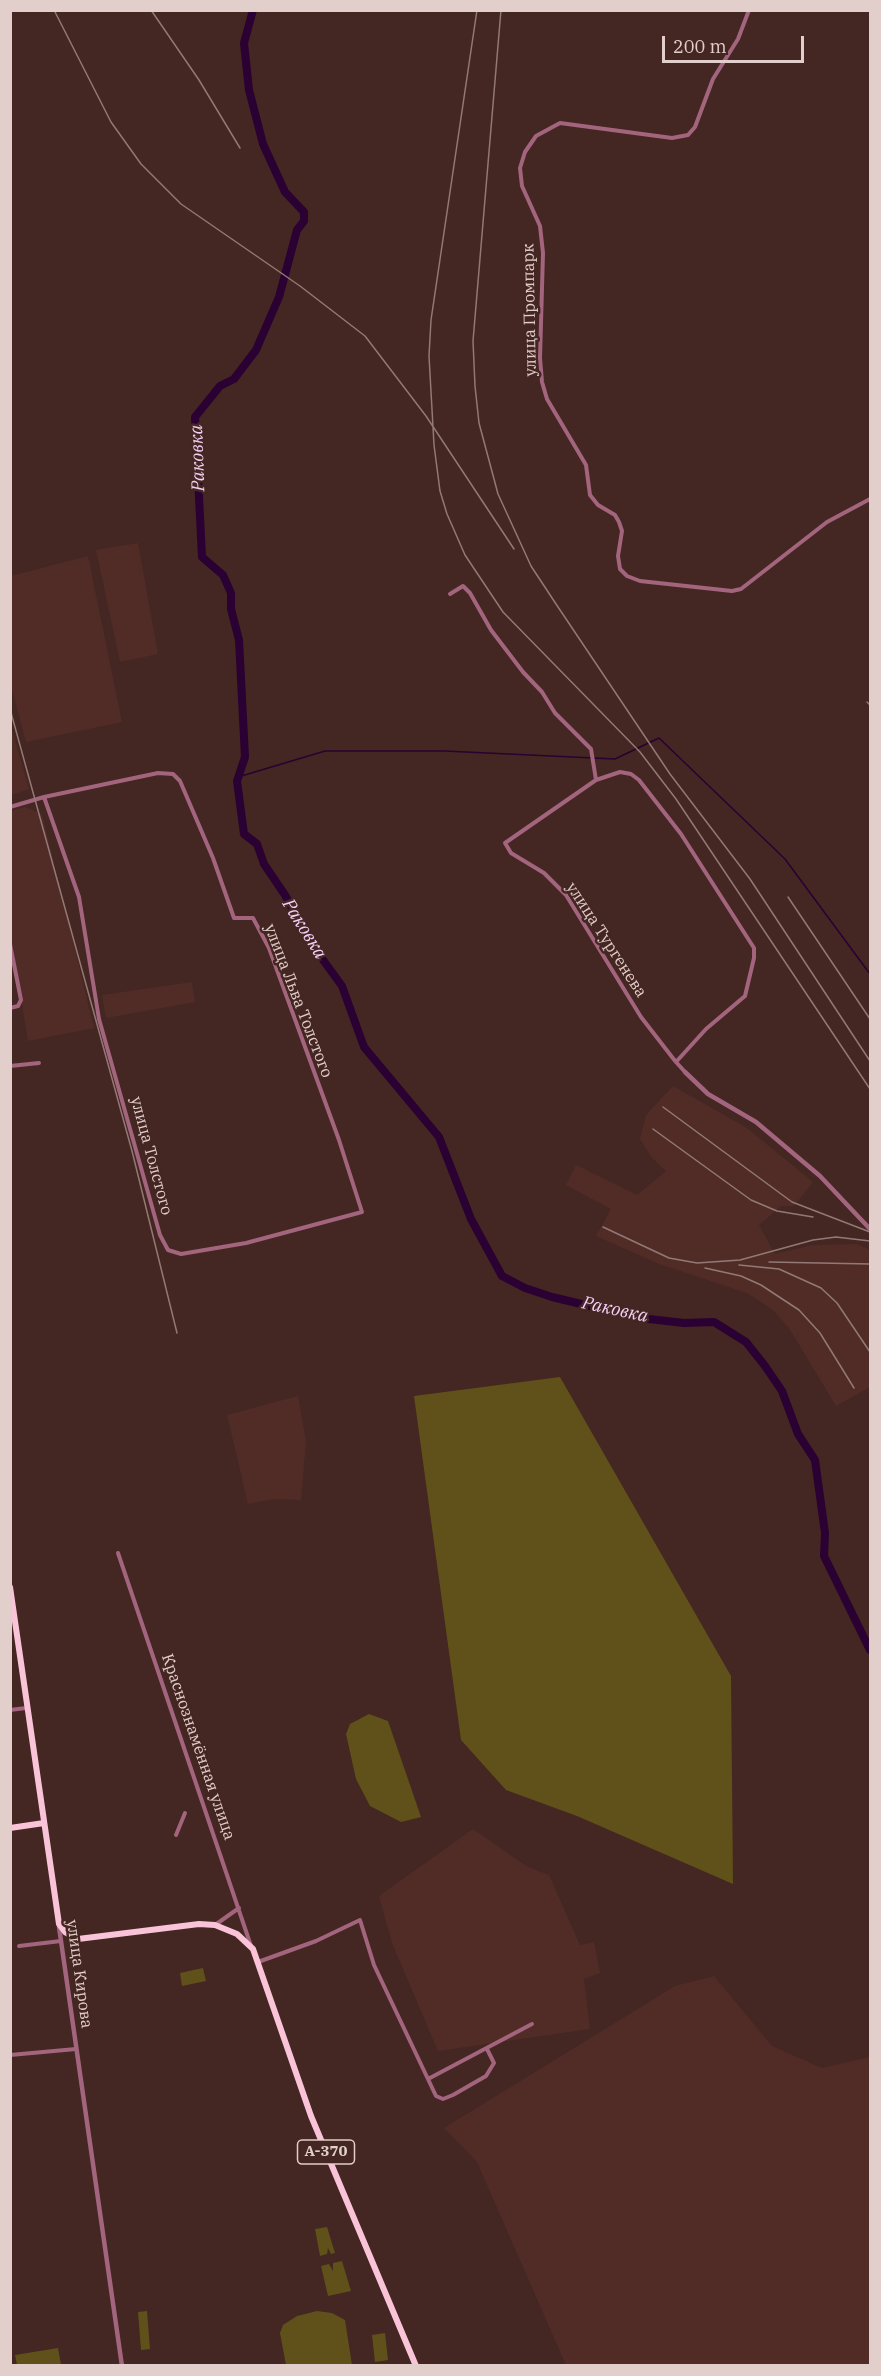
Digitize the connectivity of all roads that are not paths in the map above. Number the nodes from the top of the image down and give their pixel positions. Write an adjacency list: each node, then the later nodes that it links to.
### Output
1 (749, 10): 2 (street, улица Промпарк)
2 (870, 500)
3 (450, 594): 4 (street)
4 (596, 780): 9 (street, улица Тургенева); 9 (street)
5 (44, 797): 6 (street, улица Льва Толстого); 13 (street, улица Льва Толстого); 13 (street, улица Толстого)
6 (10, 807)
7 (10, 944): 8 (street)
8 (10, 1008)
9 (676, 1062): 12 (street, улица Тургенева)
10 (39, 1063): 11 (street)
11 (10, 1066)
12 (685, 1072): 14 (street, улица Тургенева)
13 (362, 1212)
14 (870, 1229)
15 (118, 1553): 24 (street, Краснознамённая улица)
16 (10, 1587): 17 (highway, улица Кирова)
17 (11, 1595): 18 (highway, улица Кирова)
18 (26, 1708): 19 (street); 21 (highway, улица Кирова)
19 (10, 1710)
20 (185, 1813): 23 (street)
21 (44, 1823): 22 (highway); 25 (highway, улица Кирова)
22 (10, 1828)
23 (176, 1835)
24 (239, 1908): 26 (street); 30 (street, Краснознамённая улица)
25 (59, 1924): 27 (highway); 28 (street, улица Кирова)
26 (215, 1925): 27 (highway, А-370); 30 (highway, Краснознамённая улица / А-370)
27 (78, 1939): 28 (street)
28 (61, 1941): 29 (street); 33 (street, улица Кирова)
29 (19, 1946)
30 (253, 1949): 31 (highway, Краснознамённая улица / А-370)
31 (257, 1962): 36 (street); 38 (highway, Краснознамённая улица / А-370)
32 (532, 2024): 34 (street)
33 (76, 2049): 35 (street); 37 (street, улица Кирова)
34 (487, 2049): 36 (street); 36 (street)
35 (10, 2055)
36 (428, 2079)
37 (122, 2366)
38 (416, 2366)

